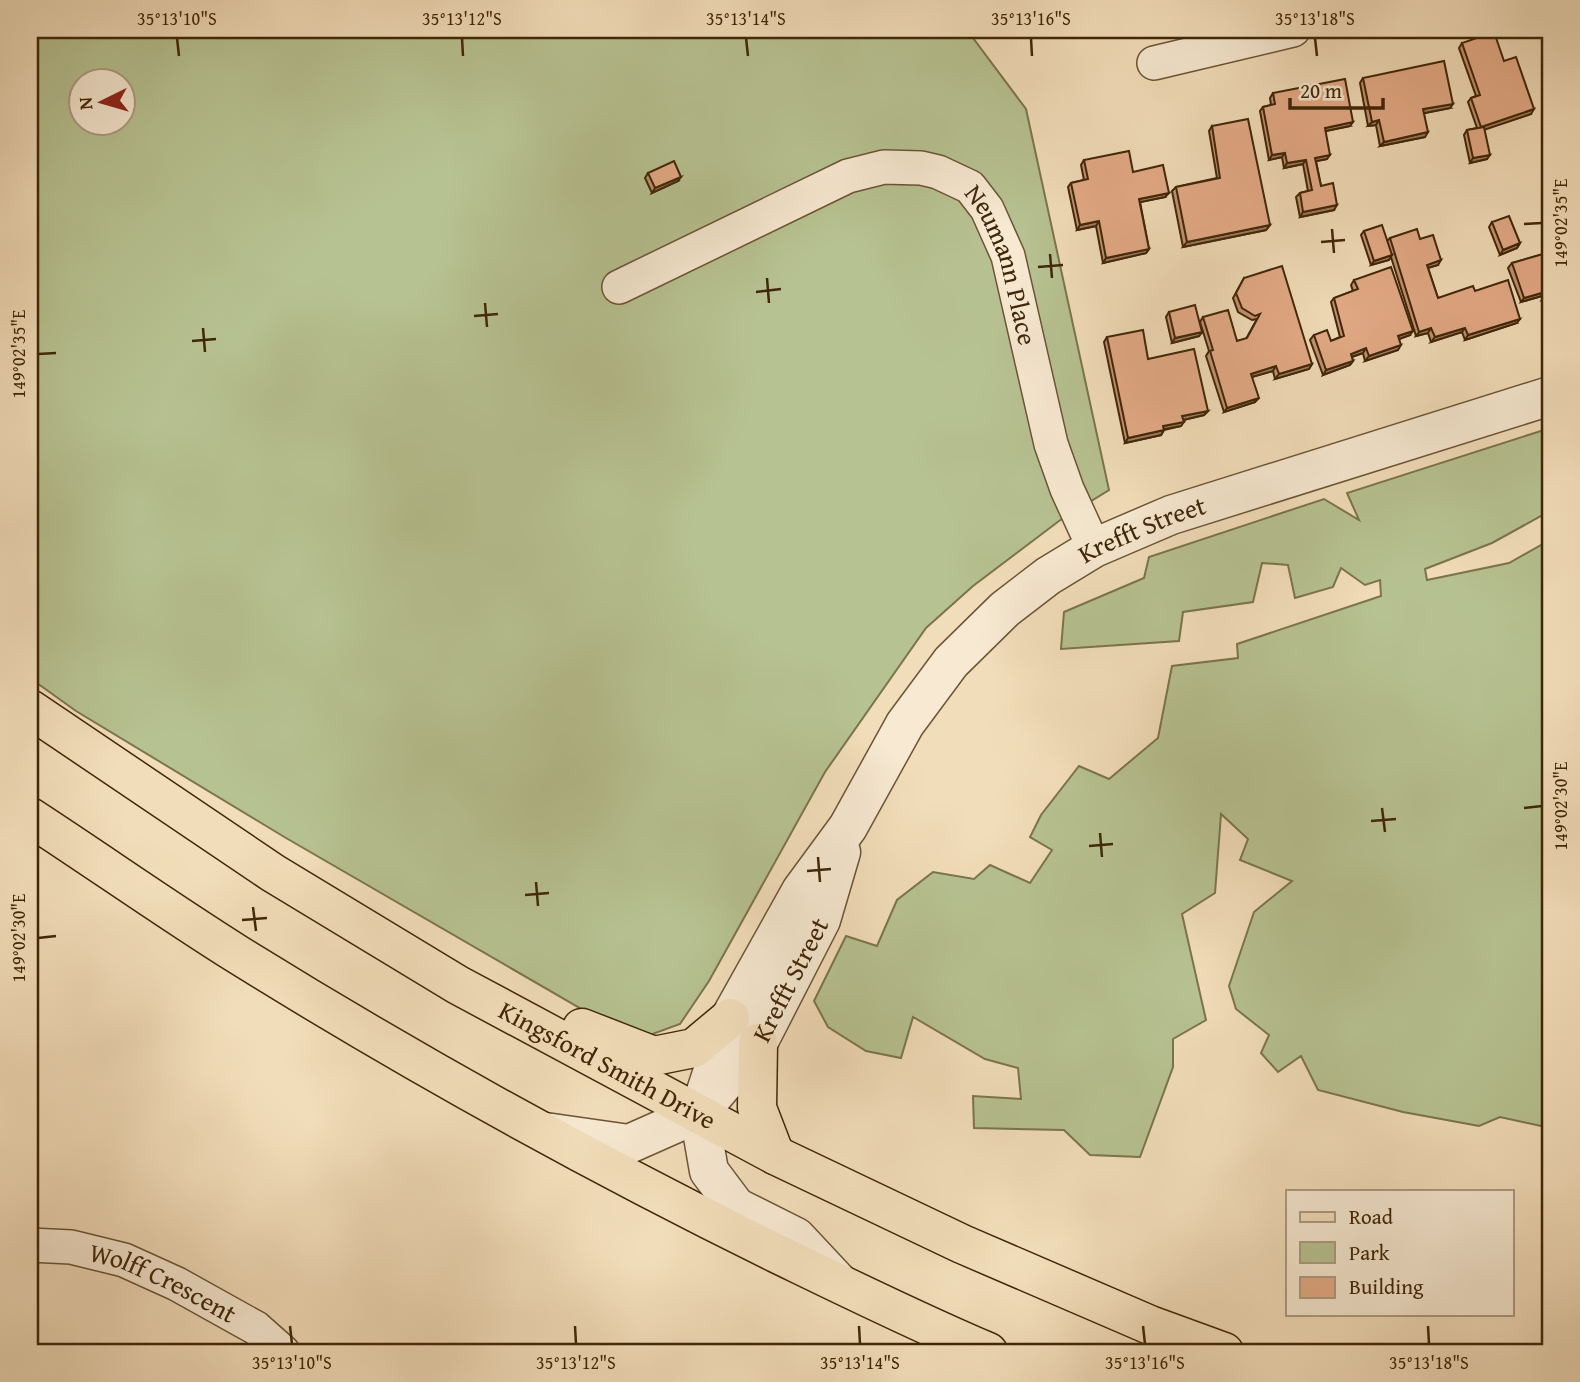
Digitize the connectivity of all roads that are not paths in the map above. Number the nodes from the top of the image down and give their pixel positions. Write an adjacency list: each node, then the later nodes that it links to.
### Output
1 (1293, 30): 2 (street)
2 (1154, 63)
3 (619, 287): 5 (street, Neumann Place)
4 (1550, 396): 5 (street, Krefft Street)
5 (1094, 548): 8 (street, Krefft Street)
6 (30, 709): 9 (main road, Kingsford Smith Drive)
7 (30, 817): 13 (main road)
8 (848, 827): 10 (street, Krefft Street); 11 (street, Krefft Street)
9 (458, 985): 10 (main road); 12 (main road, Kingsford Smith Drive)
10 (730, 1018): 12 (street, Krefft Street)
11 (758, 1043): 12 (street, Krefft Street); 14 (main road)
12 (699, 1113): 13 (street, Krefft Street); 14 (main road, Kingsford Smith Drive); 16 (street, Krefft Street)
13 (535, 1130): 16 (main road)
14 (775, 1155): 19 (main road, Kingsford Smith Drive)
15 (30, 1245): 17 (street, Wolff Crescent)
16 (841, 1284): 18 (main road)
17 (283, 1352)
18 (988, 1352)
19 (1224, 1352)

